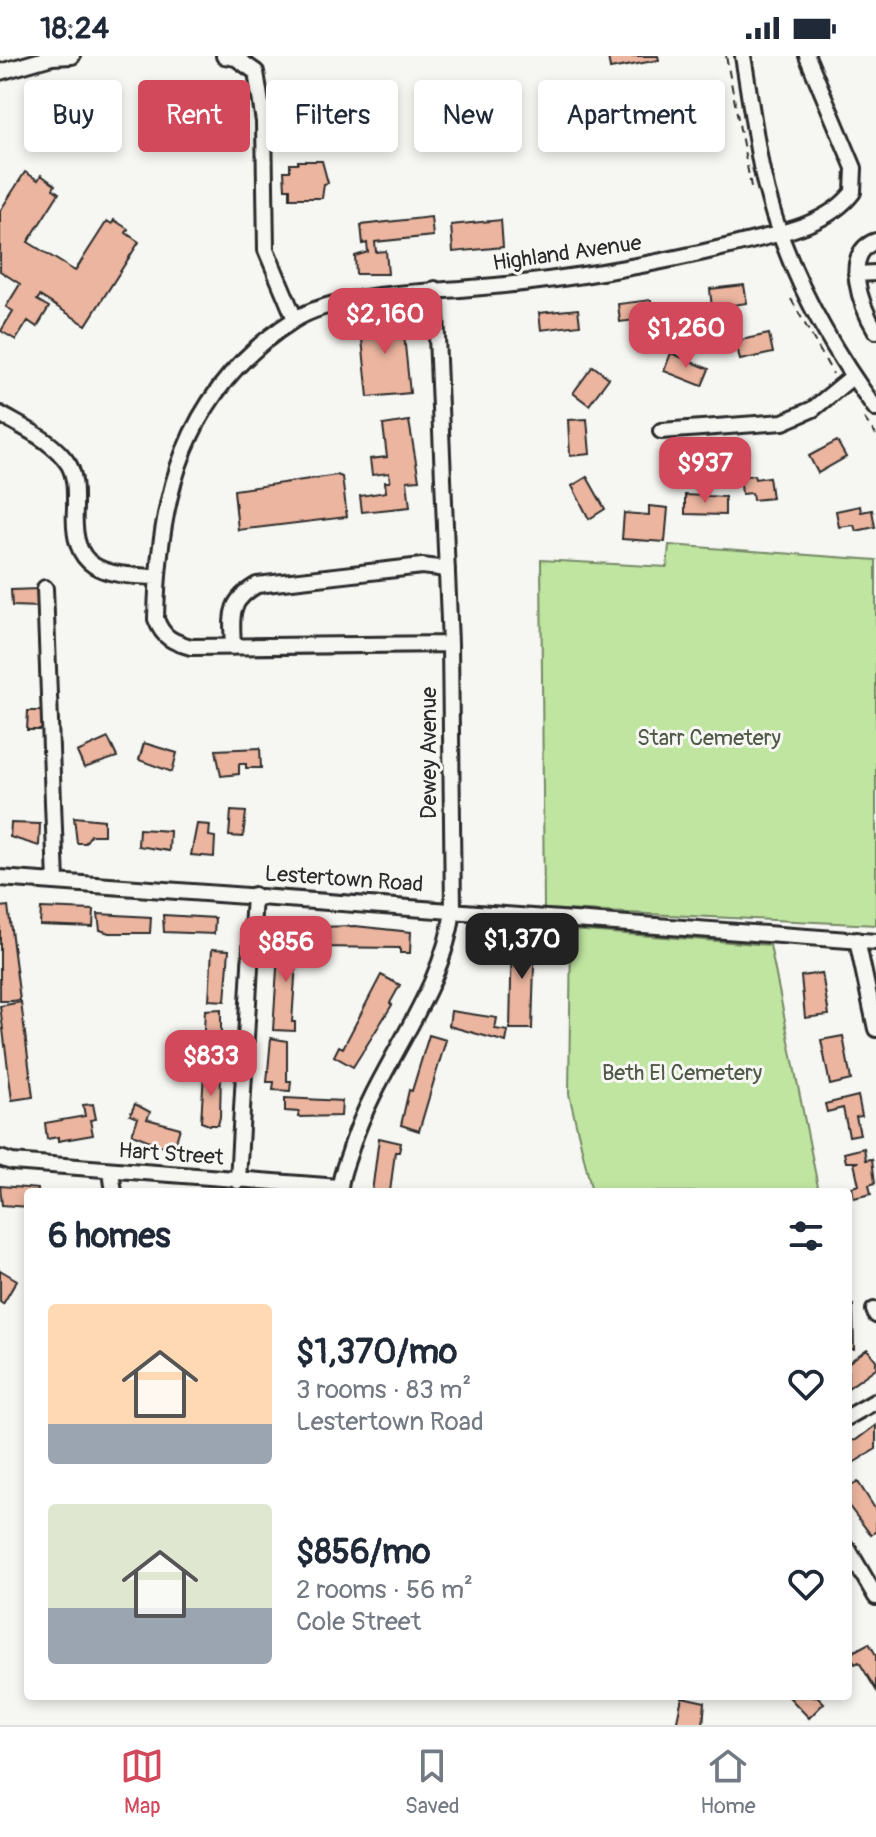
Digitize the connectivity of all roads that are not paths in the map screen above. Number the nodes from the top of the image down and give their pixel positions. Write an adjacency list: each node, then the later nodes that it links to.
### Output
1 (72, 56): 5 (street)
2 (224, 56): 13 (street)
3 (743, 56): 7 (street)
4 (807, 56): 7 (street, Highland Avenue)
5 (28, 60): 6 (street)
6 (0, 72)
7 (780, 233): 11 (street, Highland Avenue); 15 (street)
8 (876, 241): 10 (street)
9 (876, 273): 10 (street)
10 (856, 274): 12 (street)
11 (435, 289): 13 (street, Highland Avenue); 19 (street, Dewey Avenue)
12 (872, 308): 14 (street)
13 (295, 319): 20 (street, Highland Avenue)
14 (876, 331)
15 (852, 377): 16 (street); 18 (street)
16 (876, 409)
17 (0, 414): 20 (street)
18 (661, 431)
19 (447, 569): 22 (street, Dewey Avenue); 23 (street)
20 (156, 577): 23 (street, Highland Avenue)
21 (45, 588): 25 (street)
22 (450, 644): 23 (street, Highland Avenue); 27 (street, Dewey Avenue)
23 (233, 647)
24 (0, 878): 25 (street, Lestertown Road)
25 (56, 882): 26 (street, Lestertown Road)
26 (254, 895): 27 (street, Lestertown Road); 33 (street)
27 (453, 910): 28 (street, Lestertown Road); 36 (street, Dewey Avenue)
28 (857, 940): 29 (street, Lestertown Road); 30 (street)
29 (876, 942)
30 (876, 1029)
31 (0, 1158): 32 (street, Hart Street)
32 (111, 1172): 33 (street, Hart Street); 34 (street)
33 (238, 1181): 35 (street, Hart Street)
34 (113, 1188)
35 (317, 1188)
36 (340, 1188)
37 (876, 1401): 38 (street)
38 (852, 1415)
39 (852, 1556): 40 (street)
40 (876, 1597)

